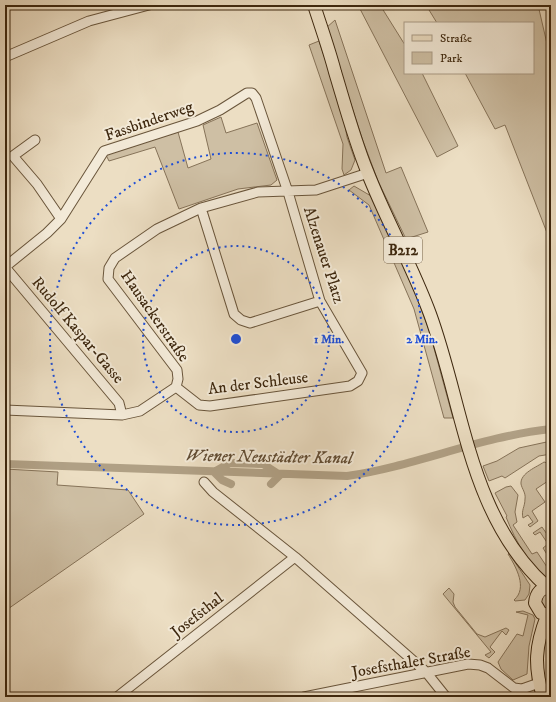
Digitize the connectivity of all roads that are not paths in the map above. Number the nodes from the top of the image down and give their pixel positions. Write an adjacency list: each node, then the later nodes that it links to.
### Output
1 (149, 5): 3 (street)
2 (314, 5): 6 (main road, B212)
3 (5, 57)
4 (252, 93): 7 (street, Alzenauer Platz); 9 (street, Fassbinderweg)
5 (35, 140): 9 (street)
6 (368, 173): 7 (street, Hausackerstraße); 18 (main road, B212)
7 (288, 192): 8 (street, Hausackerstraße); 11 (street, Alzenauer Platz)
8 (201, 208): 11 (street); 13 (street, Hausackerstraße)
9 (61, 219): 10 (street, Fassbinderweg)
10 (5, 267): 15 (street, Rudolf Kaspar-Gasse)
11 (320, 301): 12 (street, Alzenauer Platz)
12 (350, 386): 13 (street, An der Schleuse)
13 (176, 387): 15 (street, Hausackerstraße)
14 (5, 410): 15 (street, Hausackerstraße)
15 (122, 415)
16 (204, 482): 17 (street)
17 (295, 557): 20 (street); 22 (street, Josefsthal)
18 (545, 589): 19 (main road, B212)
19 (549, 616): 21 (main road)
20 (426, 672): 21 (street, Josefsthaler Straße); 23 (street, Josefsthaler Straße); 24 (street)
21 (539, 683): 25 (main road)
22 (117, 697)
23 (304, 697)
24 (446, 697)
25 (544, 697)

